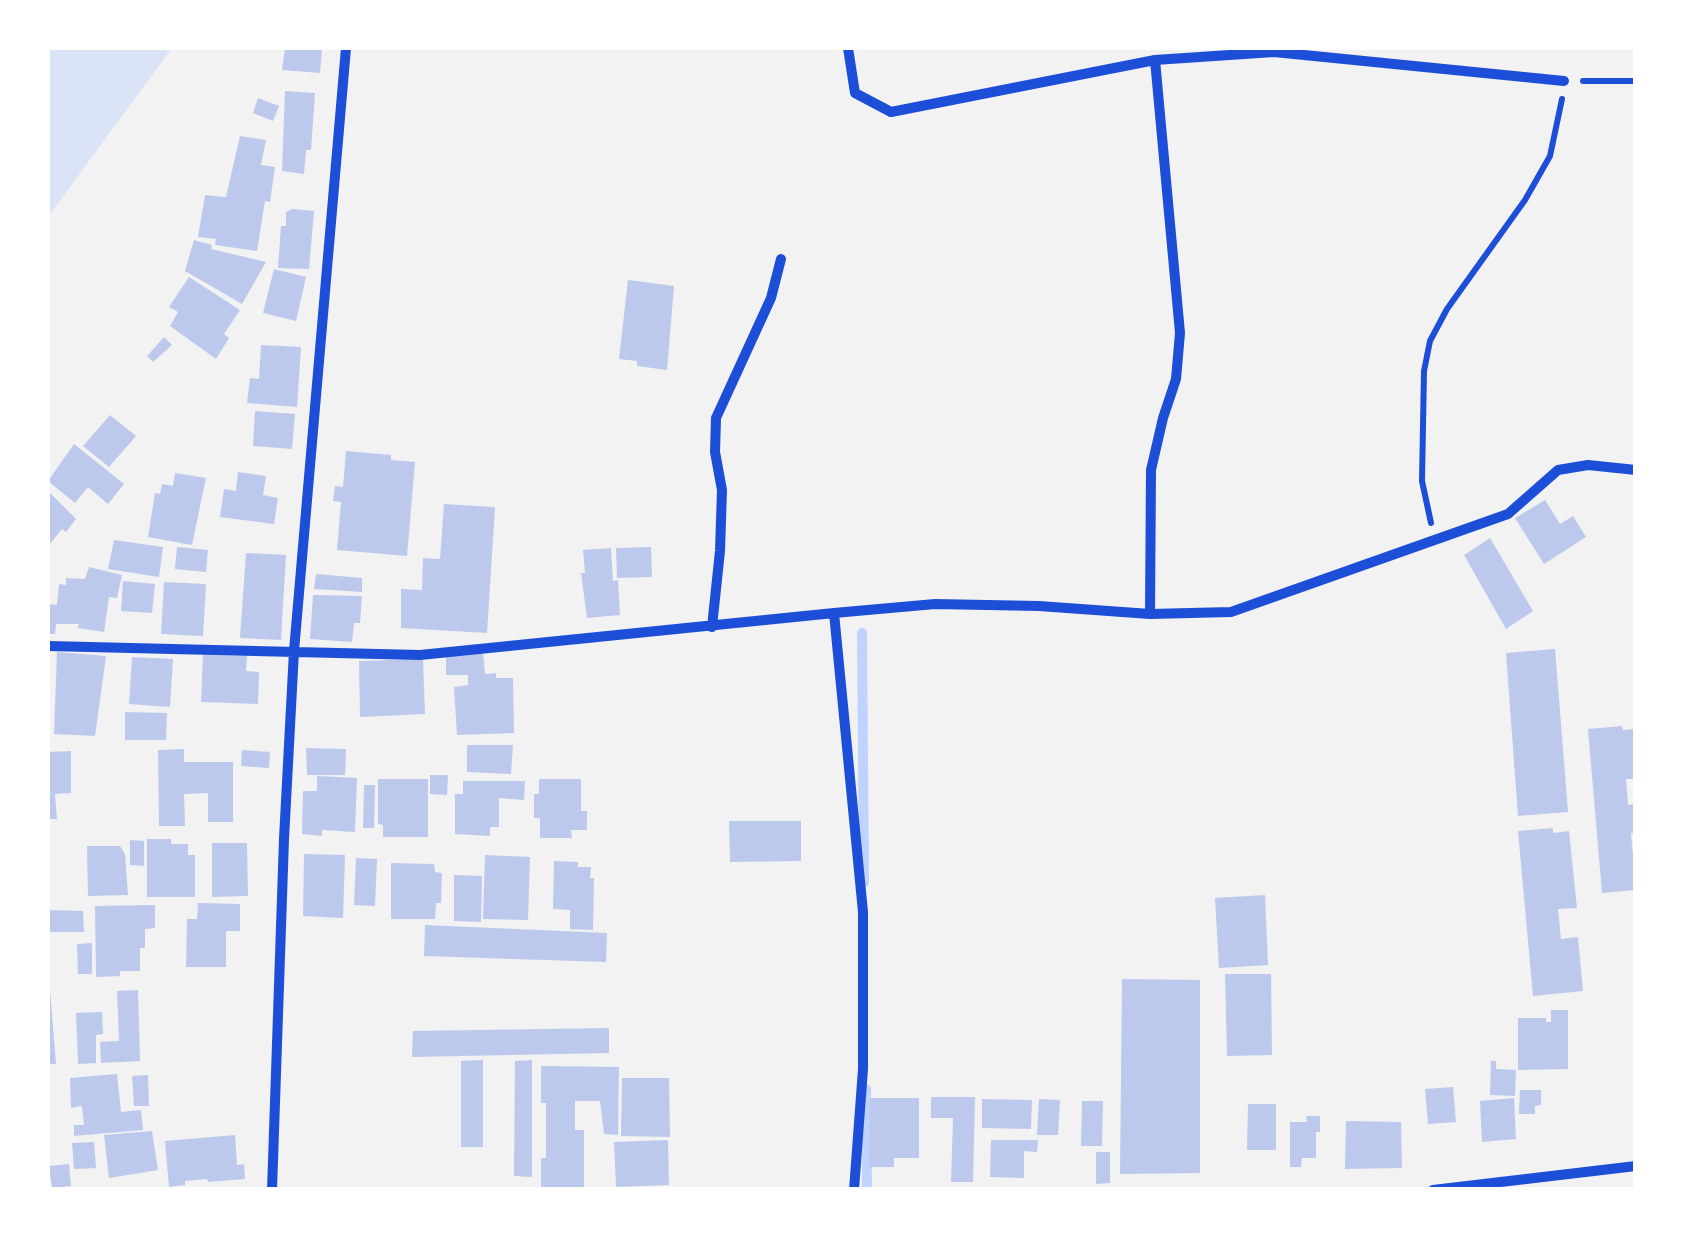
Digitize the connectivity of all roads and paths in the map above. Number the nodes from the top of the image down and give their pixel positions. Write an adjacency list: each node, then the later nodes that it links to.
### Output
1 (346, 48): 14 (street)
2 (848, 48): 4 (street)
3 (1171, 53): 4 (street); 5 (street)
4 (1155, 60): 11 (street)
5 (1564, 81): 6 (path); 9 (path)
6 (1636, 81)
7 (781, 259): 12 (street)
8 (1636, 470): 9 (street)
9 (1434, 539): 11 (street)
10 (834, 613): 11 (street); 12 (street); 17 (street)
11 (1150, 614)
12 (712, 627): 14 (street)
13 (48, 646): 14 (street)
14 (294, 652): 16 (street)
15 (1636, 1166): 18 (street)
16 (272, 1190)
17 (854, 1190)
18 (1433, 1190)

